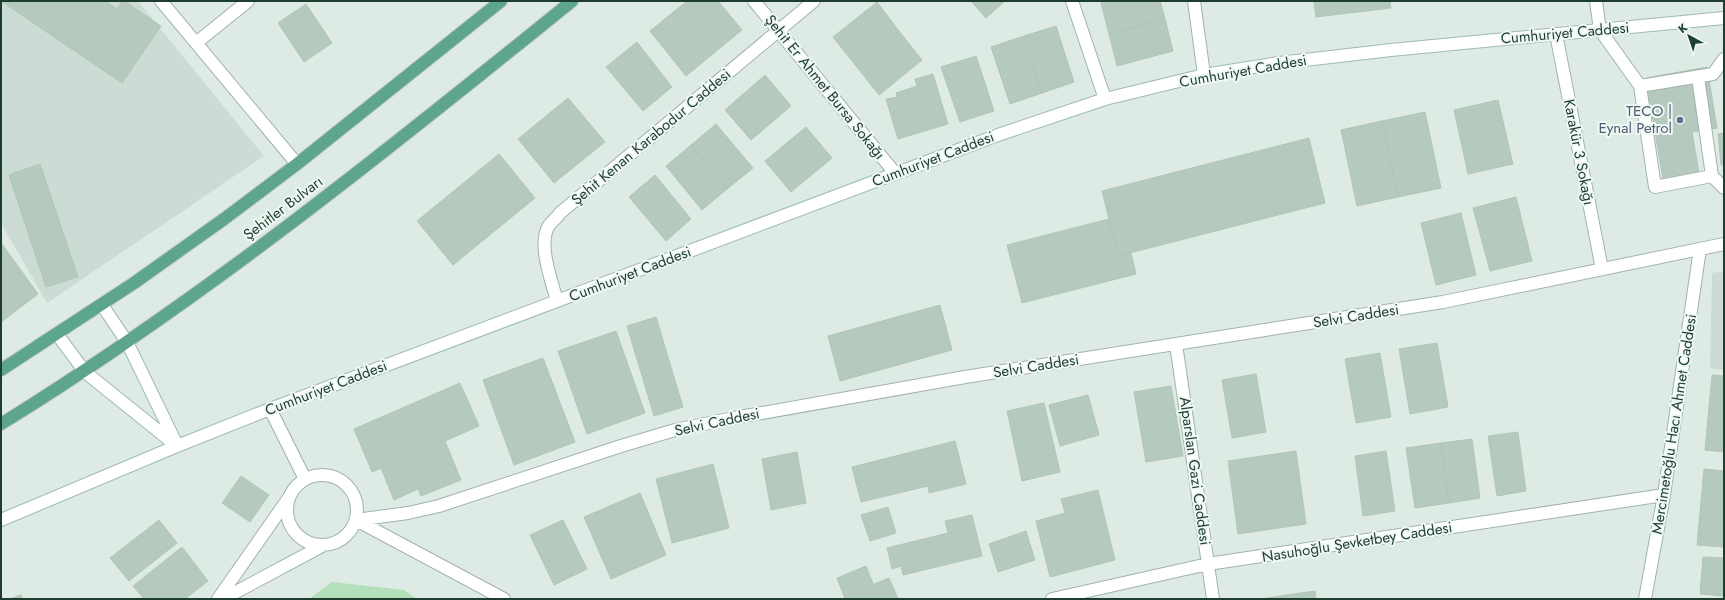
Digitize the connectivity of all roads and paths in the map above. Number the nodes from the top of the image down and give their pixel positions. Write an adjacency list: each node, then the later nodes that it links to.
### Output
1 (161, 1): 14 (street)
2 (248, 1): 14 (street)
3 (501, 1): 20 (main road, Şehitler Bulvarı)
4 (572, 1): 30 (main road, Şehitler Bulvarı)
5 (754, 1): 12 (street, Şehit Er Ahmet Bursa Sokağı)
6 (814, 1): 12 (street, Şehit Kenan Karabodur Caddesi)
7 (1072, 1): 19 (street)
8 (1194, 1): 16 (street)
9 (1596, 1): 11 (street)
10 (1724, 18): 11 (street, Cumhuriyet Caddesi)
11 (1600, 30): 13 (street, Cumhuriyet Caddesi); 18 (street)
12 (778, 31): 21 (street, Şehit Er Ahmet Bursa Sokağı); 27 (street, Şehit Kenan Karabodur Caddesi)
13 (1556, 34): 16 (street, Cumhuriyet Caddesi); 26 (street, Karakür 3 Sokağı)
14 (196, 43): 20 (street)
15 (1724, 59): 17 (street)
16 (1204, 75): 19 (street, Cumhuriyet Caddesi)
17 (1698, 77): 18 (street); 22 (street)
18 (1640, 86): 22 (street)
19 (1105, 99): 21 (street, Cumhuriyet Caddesi)
20 (297, 164): 28 (main road, Şehitler Bulvarı)
21 (895, 173): 27 (street, Cumhuriyet Caddesi)
22 (1712, 176): 23 (street)
23 (1724, 188)
24 (1724, 244): 25 (street, Selvi Caddesi)
25 (1700, 249): 26 (street, Selvi Caddesi); 38 (street, Mercimetoğlu Hacı Ahmet Caddesi)
26 (1602, 269): 31 (street, Selvi Caddesi)
27 (557, 301): 34 (street, Cumhuriyet Caddesi)
28 (102, 305): 29 (main road, Şehitler Bulvarı); 30 (street)
29 (57, 334): 32 (main road, Şehitler Bulvarı); 33 (street)
30 (127, 342): 33 (main road, Şehitler Bulvarı); 36 (street)
31 (1176, 344): 41 (street, Selvi Caddesi); 43 (street, Alparslan Gazi Caddesi)
32 (1, 370)
33 (85, 372): 35 (main road, Şehitler Bulvarı); 36 (street)
34 (270, 409): 36 (street, Cumhuriyet Caddesi); 37 (street)
35 (1, 424)
36 (178, 446): 40 (street, Cumhuriyet Caddesi)
37 (304, 480): 39 (street); 41 (street)
38 (1664, 495): 43 (street, Nasuhoğlu Şevketbey Caddesi); 49 (street, Mercimetoğlu Hacı Ahmet Caddesi)
39 (289, 497): 42 (street); 44 (street)
40 (1, 520)
41 (356, 520): 42 (street); 46 (street)
42 (322, 546): 45 (street)
43 (1208, 564): 47 (street, Nasuhoğlu Şevketbey Caddesi); 48 (street, Alparslan Gazi Caddesi)
44 (218, 599)
45 (222, 599)
46 (504, 599)
47 (1052, 599)
48 (1213, 599)
49 (1645, 599)

